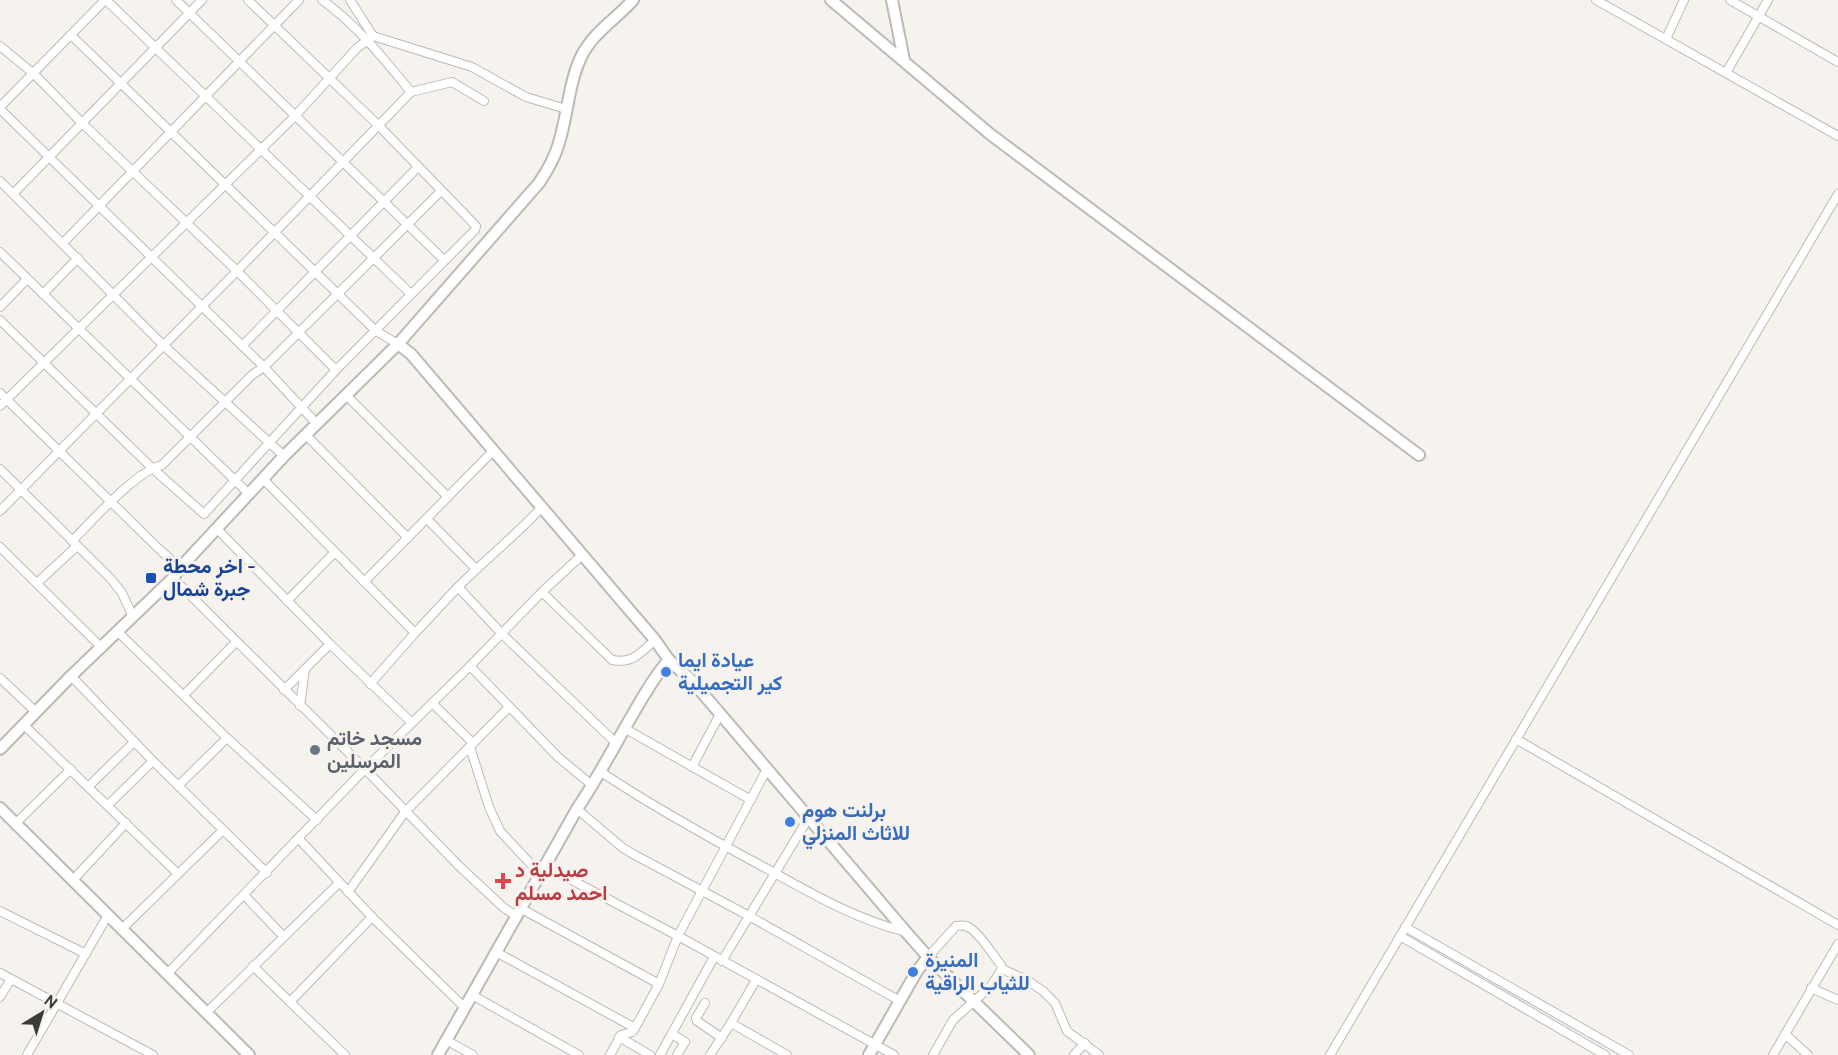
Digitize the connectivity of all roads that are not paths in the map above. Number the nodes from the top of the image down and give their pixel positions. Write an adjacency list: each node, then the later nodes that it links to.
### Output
1 (106, 0): 18 (street); 22 (street)
2 (176, 0): 15 (street)
3 (202, 0): 15 (street)
4 (248, 0): 17 (street)
5 (299, 0): 17 (street)
6 (322, 0): 19 (street)
7 (350, 0): 19 (street)
8 (633, 0): 34 (street)
9 (831, 0): 23 (street)
10 (892, 0): 23 (street)
11 (1596, 0): 20 (street)
12 (1684, 0): 20 (street)
13 (1730, 0): 16 (street)
14 (1768, 0): 16 (street)
15 (190, 13): 22 (street); 24 (street)
16 (1759, 17): 25 (street); 26 (street)
17 (274, 26): 24 (street); 28 (street)
18 (71, 35): 27 (street); 29 (street)
19 (370, 38): 28 (street); 30 (street); 34 (street)
20 (1666, 39): 26 (street)
21 (0, 46): 27 (street)
22 (156, 47): 29 (street); 31 (street)
23 (904, 60): 96 (street)
24 (240, 62): 31 (street); 35 (street)
25 (1838, 62)
26 (1726, 73): 39 (street)
27 (34, 74): 33 (street); 36 (street)
28 (330, 79): 35 (street); 37 (street)
29 (121, 83): 36 (street); 38 (street)
30 (411, 92): 32 (street); 37 (street)
31 (206, 96): 38 (street); 40 (street)
32 (484, 101)
33 (0, 108): 41 (street)
34 (566, 109): 77 (street)
35 (296, 116): 40 (street); 42 (street)
36 (82, 123): 41 (street); 44 (street)
37 (379, 126): 42 (street); 43 (street)
38 (171, 132): 44 (street); 46 (street)
39 (1838, 136)
40 (261, 150): 46 (street); 50 (street)
41 (49, 157): 48 (street); 52 (street)
42 (344, 162): 50 (street); 51 (street)
43 (418, 167): 47 (street); 51 (street)
44 (132, 172): 52 (street); 53 (street)
45 (0, 181): 48 (street)
46 (226, 184): 53 (street); 55 (street)
47 (441, 191): 54 (street); 62 (street)
48 (13, 194): 57 (street)
49 (1838, 194): 148 (street)
50 (310, 196): 55 (street); 56 (street)
51 (384, 202): 54 (street); 56 (street)
52 (99, 207): 57 (street); 59 (street)
53 (186, 222): 59 (street); 64 (street)
54 (407, 224): 61 (street); 62 (street)
55 (275, 232): 63 (street); 64 (street)
56 (351, 235): 61 (street); 63 (street)
57 (63, 243): 60 (street)
58 (0, 252): 65 (street)
59 (151, 257): 68 (street); 71 (street)
60 (78, 258): 67 (street); 68 (street)
61 (373, 258): 66 (street); 69 (street)
62 (444, 260): 69 (street)
63 (314, 271): 66 (street); 72 (street)
64 (237, 272): 71 (street); 72 (street)
65 (27, 279): 67 (street); 70 (street)
66 (337, 293): 75 (street); 76 (street)
67 (43, 294): 74 (street)
68 (114, 294): 74 (street); 78 (street)
69 (411, 294): 75 (street)
70 (0, 307)
71 (202, 307): 78 (street); 79 (street)
72 (276, 310): 76 (street); 79 (street)
73 (0, 320): 80 (street)
74 (80, 329): 80 (street); 83 (street)
75 (376, 330): 77 (street); 82 (street)
76 (298, 332): 81 (street); 82 (street)
77 (398, 344): 85 (street); 94 (street)
78 (164, 345): 83 (street); 87 (street)
79 (242, 345): 81 (street)
80 (45, 363): 86 (street); 89 (street)
81 (264, 367): 87 (street); 88 (street)
82 (336, 370): 88 (street)
83 (130, 379): 89 (street); 92 (street)
84 (0, 393): 86 (street)
85 (346, 395): 90 (street); 104 (street)
86 (3, 403): 95 (street)
87 (225, 403): 92 (street); 93 (street)
88 (303, 408): 90 (street); 93 (street)
89 (96, 414): 95 (street); 98 (street)
90 (317, 424): 91 (street)
91 (306, 435): 97 (street); 110 (street)
92 (189, 436): 98 (street); 101 (street)
93 (270, 442): 97 (street); 101 (street)
94 (493, 451): 104 (street); 106 (street)
95 (60, 452): 102 (street); 105 (street)
96 (1419, 455)
97 (284, 456): 100 (street)
98 (151, 468): 101 (street); 105 (street)
99 (0, 469): 102 (street)
100 (263, 479): 103 (street); 113 (street)
101 (234, 480): 103 (street)
102 (21, 490): 107 (street); 111 (street)
103 (249, 494): 109 (street)
104 (448, 497): 108 (street)
105 (110, 502): 111 (street); 115 (street)
106 (541, 508): 114 (street); 116 (street)
107 (0, 511)
108 (427, 519): 110 (street); 116 (street)
109 (217, 529): 115 (street); 122 (street)
110 (408, 538): 118 (street)
111 (75, 543): 119 (street); 123 (street)
112 (0, 547): 119 (street)
113 (334, 553): 118 (street); 122 (street)
114 (582, 555): 121 (street); 127 (street)
115 (180, 568): 117 (street)
116 (476, 569): 120 (street)
117 (172, 578): 123 (street); 128 (street)
118 (364, 582): 125 (street)
119 (37, 583): 130 (street)
120 (458, 587): 125 (street); 126 (street)
121 (542, 592): 126 (street); 127 (street)
122 (287, 601): 129 (street)
123 (132, 615): 124 (street)
124 (118, 632): 130 (street); 138 (street)
125 (415, 633): 136 (street)
126 (502, 633): 132 (street); 150 (street)
127 (655, 640): 131 (street)
128 (236, 642): 137 (street); 138 (street)
129 (330, 644): 133 (street); 136 (street)
130 (102, 648): 134 (street)
131 (669, 660): 143 (street); 146 (street)
132 (470, 666): 139 (street); 141 (street)
133 (305, 669): 137 (street); 140 (street)
134 (70, 676): 142 (street); 149 (street)
135 (0, 678): 142 (street)
136 (370, 684): 144 (street)
137 (284, 690): 140 (street)
138 (184, 695): 147 (street)
139 (432, 704): 144 (street); 151 (street)
140 (300, 706): 156 (street)
141 (509, 707): 151 (street); 161 (street)
142 (36, 712): 145 (street)
143 (720, 714): 154 (street); 157 (street)
144 (412, 723): 156 (street)
145 (24, 725): 152 (street); 155 (street)
146 (624, 728): 150 (street); 154 (street)
147 (227, 738): 160 (street); 168 (street)
148 (1516, 739): 188 (street); 189 (street)
149 (134, 742): 153 (street); 159 (street)
150 (616, 743): 158 (street)
151 (471, 745): 166 (street); 174 (street)
152 (0, 749)
153 (153, 761): 160 (street); 163 (street)
154 (692, 767): 162 (street)
155 (71, 769): 159 (street); 169 (street)
156 (365, 769): 166 (street); 168 (street)
157 (768, 769): 162 (street); 167 (street)
158 (601, 772): 161 (street); 173 (street)
159 (89, 786): 163 (street)
160 (178, 786): 171 (street)
161 (593, 786): 165 (street)
162 (751, 800): 173 (street)
163 (108, 805): 170 (street)
164 (0, 808): 169 (street)
165 (577, 809): 174 (street); 181 (street)
166 (405, 812): 180 (street); 184 (street)
167 (809, 817): 176 (street); 191 (street)
168 (317, 820): 172 (street)
169 (16, 823): 178 (street)
170 (126, 823): 177 (street); 178 (street)
171 (223, 830): 175 (street); 177 (street)
172 (299, 839): 175 (street); 179 (street)
173 (727, 847): 176 (street); 181 (street)
174 (542, 870): 184 (street); 193 (street)
175 (267, 873): 182 (street)
176 (774, 873): 187 (street); 191 (street)
177 (178, 874): 190 (street)
178 (73, 880): 185 (street)
179 (339, 883): 180 (street); 192 (street)
180 (348, 892): 186 (street)
181 (702, 892): 187 (street); 193 (street)
182 (244, 895): 192 (street); 204 (street)
183 (0, 911): 197 (street)
184 (518, 912): 196 (street); 207 (street)
185 (108, 915): 190 (street); 197 (street)
186 (372, 916): 213 (street); 217 (street)
187 (749, 916): 200 (street); 212 (street)
188 (1838, 925)
189 (1405, 927): 194 (street); 249 (street)
190 (122, 929): 204 (street)
191 (906, 932): 199 (street)
192 (283, 936): 201 (street)
193 (678, 936): 198 (street); 207 (street)
194 (1400, 936): 247 (street); 248 (street)
195 (1838, 944): 208 (street)
196 (495, 952): 209 (street); 220 (street)
197 (86, 954): 215 (street)
198 (714, 957): 200 (street); 221 (street)
199 (928, 957): 202 (street); 212 (street); 214 (street)
200 (722, 961): 206 (street)
201 (253, 966): 213 (street); 218 (street)
202 (1002, 969): 214 (street); 226 (street)
203 (0, 973): 205 (street)
204 (167, 975): 218 (street)
205 (11, 979): 210 (street); 215 (street)
206 (756, 980): 219 (street); 227 (street)
207 (658, 984): 220 (street)
208 (1811, 988): 211 (street); 222 (street)
209 (472, 995): 217 (street); 235 (street)
210 (0, 997)
211 (1838, 1000)
212 (900, 1001): 227 (street)
213 (290, 1002): 232 (street)
214 (973, 1002): 243 (street); 244 (street)
215 (57, 1003): 228 (street); 230 (street)
216 (705, 1003): 224 (street)
217 (464, 1007): 225 (street)
218 (206, 1013): 229 (street)
219 (731, 1023): 224 (street); 241 (street)
220 (635, 1028): 223 (street)
221 (672, 1034): 238 (street); 239 (street)
222 (1785, 1035): 250 (street); 251 (street)
223 (619, 1037): 236 (street); 237 (street)
224 (722, 1038): 240 (street)
225 (446, 1040): 233 (street); 234 (street)
226 (1085, 1043): 245 (street); 246 (street)
227 (872, 1050): 242 (street)
228 (136, 1051): 231 (street)
229 (243, 1053)
230 (27, 1055)
231 (153, 1055)
232 (345, 1055)
233 (438, 1055)
234 (473, 1055)
235 (579, 1055)
236 (610, 1055)
237 (650, 1055)
238 (660, 1055)
239 (677, 1055)
240 (710, 1055)
241 (788, 1055)
242 (894, 1055)
243 (933, 1055)
244 (1029, 1055)
245 (1074, 1055)
246 (1099, 1055)
247 (1330, 1055)
248 (1605, 1055)
249 (1629, 1055)
250 (1773, 1055)
251 (1808, 1055)

